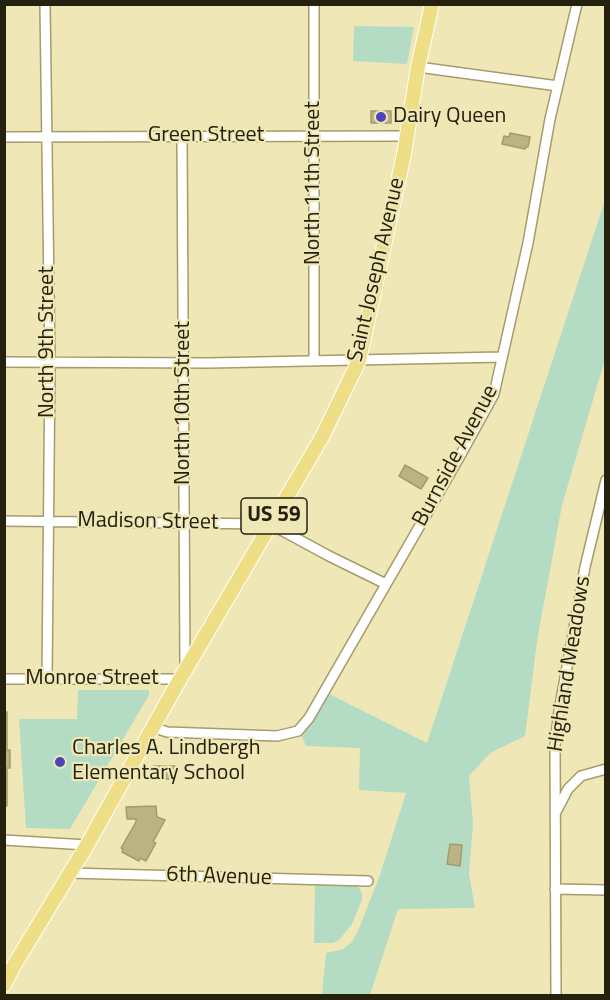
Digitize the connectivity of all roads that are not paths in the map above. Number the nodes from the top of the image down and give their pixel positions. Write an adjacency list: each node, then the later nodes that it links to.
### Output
1 (45, 4): 7 (street, North 9th Street)
2 (314, 4): 9 (street, North 11th Street)
3 (432, 4): 5 (main road, Saint Joseph Avenue / US 59)
4 (577, 4): 6 (street, Burnside Avenue)
5 (418, 67): 6 (street); 10 (main road, Saint Joseph Avenue / US 59)
6 (558, 86): 12 (street, Burnside Avenue)
7 (46, 136): 8 (street, Green Street); 11 (street, Green Street); 16 (street, North 9th Street)
8 (182, 136): 9 (street, Green Street); 17 (street, North 10th Street)
9 (314, 136): 10 (street, Green Street); 14 (street, North 11th Street)
10 (407, 136): 13 (main road, Saint Joseph Avenue / US 59)
11 (4, 137)
12 (502, 357): 13 (street); 23 (street, Burnside Avenue)
13 (359, 360): 14 (street); 22 (main road, Saint Joseph Avenue / US 59)
14 (314, 361): 17 (street)
15 (4, 362): 16 (street)
16 (50, 362): 17 (street); 20 (street, North 9th Street)
17 (183, 363): 21 (street, North 10th Street)
18 (606, 480): 29 (street, Highland Meadows)
19 (4, 521): 20 (street, Madison Street)
20 (47, 521): 21 (street, Madison Street); 26 (street, North 9th Street)
21 (184, 522): 22 (street, Madison Street); 24 (street, North 10th Street)
22 (270, 524): 23 (street, Madison Street); 24 (main road, Saint Joseph Avenue / US 59)
23 (386, 584): 27 (street, Burnside Avenue)
24 (182, 675): 26 (street, Monroe Street); 27 (main road, Saint Joseph Avenue / US 59)
25 (4, 679): 26 (street, Monroe Street)
26 (47, 679)
27 (152, 727): 31 (main road, Saint Joseph Avenue / US 59)
28 (606, 769): 29 (street, Highland Meadows)
29 (555, 815): 34 (street)
30 (4, 840): 31 (street)
31 (87, 845): 32 (main road, Saint Joseph Avenue / US 59)
32 (70, 873): 33 (street, 6th Avenue); 36 (main road, Saint Joseph Avenue / US 59)
33 (368, 881)
34 (555, 889): 35 (street); 38 (street)
35 (606, 890)
36 (9, 966): 37 (main road, Saint Joseph Avenue / US 59)
37 (4, 985)
38 (556, 996)

